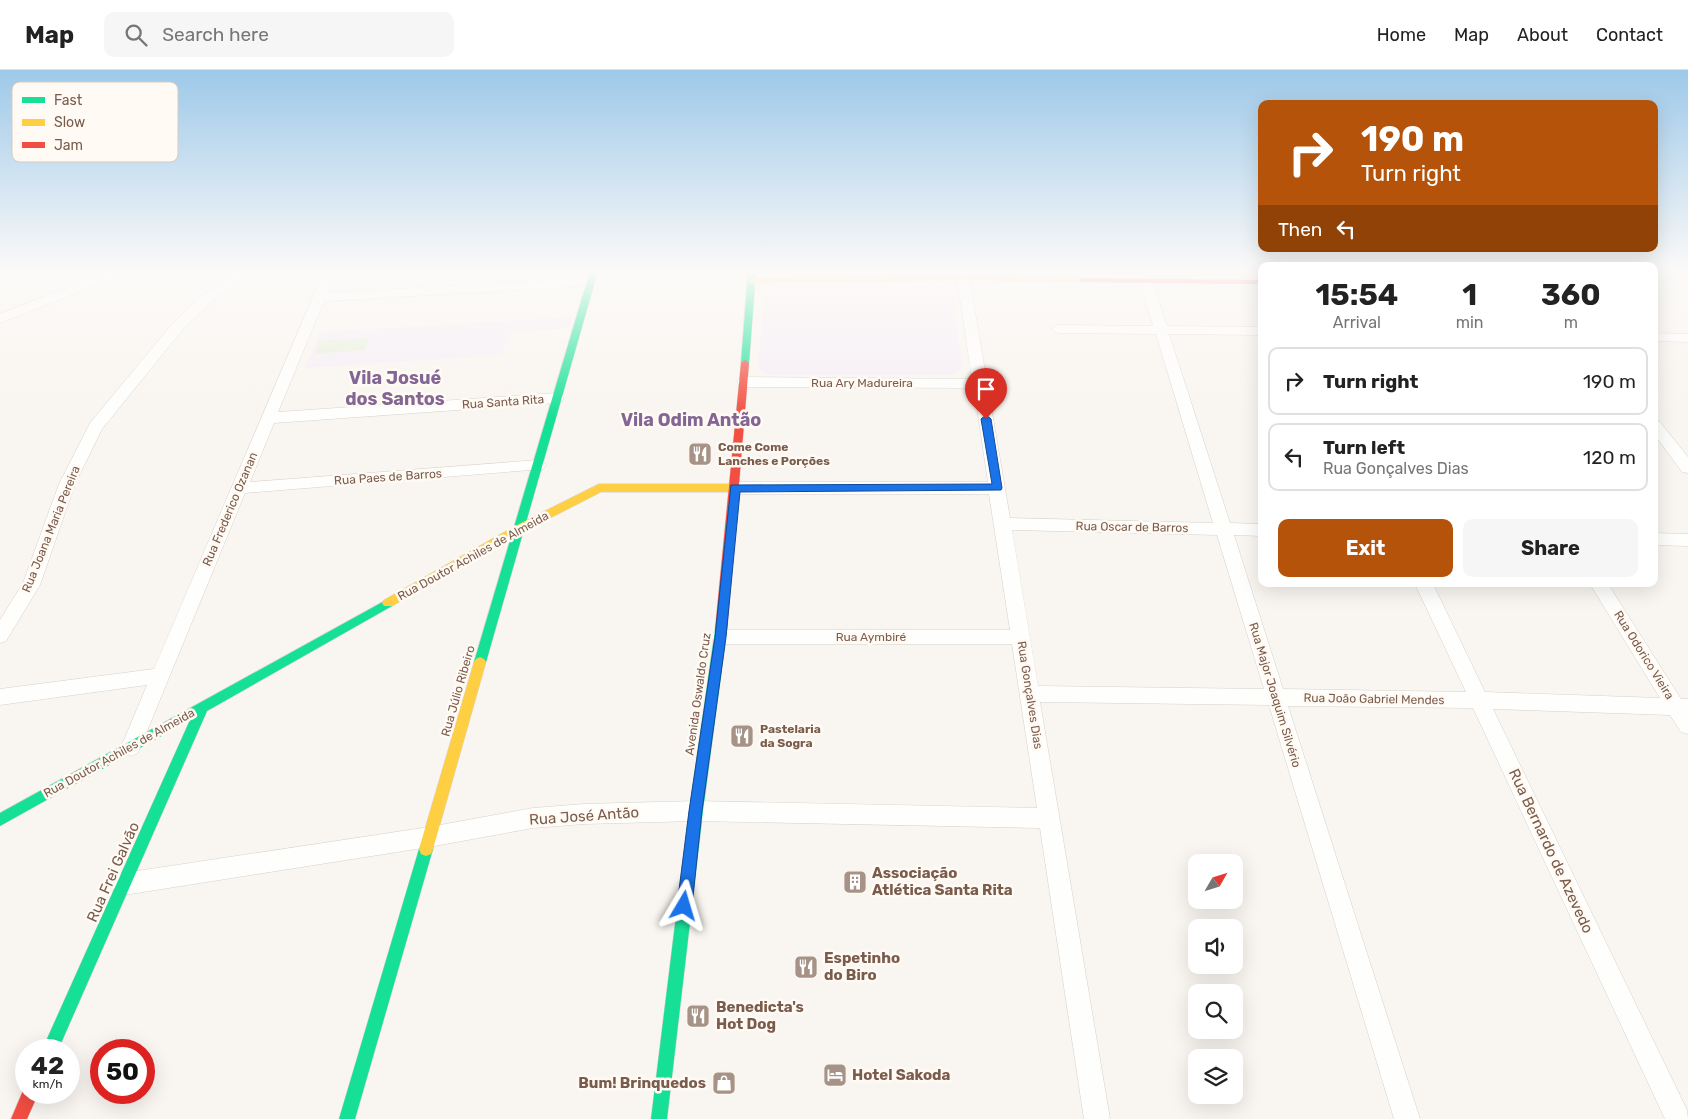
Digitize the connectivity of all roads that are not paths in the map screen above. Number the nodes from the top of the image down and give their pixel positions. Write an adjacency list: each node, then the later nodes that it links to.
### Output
1 (184, 320): 30 (street, Rua Joana Maria Pereira)
2 (310, 320): 15 (street, Rua Frederico Ozanan)
3 (580, 320): 14 (main road, Rua Júlio Ribeiro)
4 (749, 320): 12 (main road, Avenida Oswaldo Cruz)
5 (969, 320): 13 (street, Rua Gonçalves Dias)
6 (1157, 320): 8 (street, Rua Major Joaquim Silvério)
7 (1058, 329): 8 (street)
8 (1160, 330): 9 (street); 24 (street, Rua Major Joaquim Silvério)
9 (1258, 331)
10 (1658, 338): 11 (street)
11 (1688, 338)
12 (744, 382): 13 (street, Rua Ary Madureira); 20 (main road, Avenida Oswaldo Cruz)
13 (980, 384): 21 (street, Rua Gonçalves Dias)
14 (557, 398): 15 (street, Rua Santa Rita); 17 (main road, Rua Júlio Ribeiro)
15 (269, 418): 19 (street, Rua Frederico Ozanan)
16 (1658, 429): 18 (street)
17 (538, 465): 19 (street, Rua Paes de Barros); 23 (main road, Rua Júlio Ribeiro)
18 (1688, 468)
19 (239, 488): 33 (street, Rua Frederico Ozanan)
20 (735, 488): 21 (street, Rua Doutor Achiles de Almeida); 23 (main road, Rua Doutor Achiles de Almeida); 31 (main road, Avenida Oswaldo Cruz)
21 (997, 488): 22 (street, Rua Gonçalves Dias)
22 (1003, 524): 24 (street, Rua Oscar de Barros); 32 (street, Rua Gonçalves Dias)
23 (519, 529): 38 (main road, Rua Doutor Achiles de Almeida); 45 (main road, Rua Júlio Ribeiro)
24 (1223, 529): 25 (street, Rua Oscar de Barros); 36 (street, Rua Major Joaquim Silvério)
25 (1258, 530)
26 (1658, 539): 27 (street)
27 (1688, 540)
28 (1425, 587): 37 (street, Rua Bernardo de Azevedo)
29 (1601, 587): 39 (street, Rua Odorico Vieira)
30 (0, 636)
31 (720, 637): 32 (street, Rua Aymbiré); 42 (main road, Avenida Oswaldo Cruz)
32 (1021, 637): 34 (street, Rua Gonçalves Dias)
33 (160, 676): 35 (street); 41 (street, Rua Frederico Ozanan)
34 (1030, 694): 36 (street, Rua João Gabriel Mendes); 43 (street, Rua Gonçalves Dias)
35 (0, 697)
36 (1276, 697): 37 (street, Rua João Gabriel Mendes); 53 (street, Rua Major Joaquim Silvério)
37 (1479, 700): 39 (street, Rua João Gabriel Mendes); 54 (street, Rua Bernardo de Azevedo)
38 (202, 707): 41 (main road, Rua Doutor Achiles de Almeida); 46 (main road, Rua Frei Galvão)
39 (1682, 707): 40 (street, Rua Odorico Vieira)
40 (1688, 726)
41 (130, 747): 44 (main road, Rua Doutor Achiles de Almeida)
42 (696, 811): 43 (street, Rua José Antão); 45 (street, Rua José Antão); 51 (main road, Avenida Oswaldo Cruz)
43 (1050, 818): 52 (street, Rua Gonçalves Dias)
44 (0, 820)
45 (429, 837): 46 (street, Rua José Antão); 50 (main road, Rua Júlio Ribeiro)
46 (124, 884): 47 (main road, Rua Frei Galvão)
47 (55, 1039)
48 (26, 1104): 49 (main road)
49 (20, 1119)
50 (347, 1119)
51 (659, 1119)
52 (1097, 1119)
53 (1407, 1119)
54 (1678, 1119)

